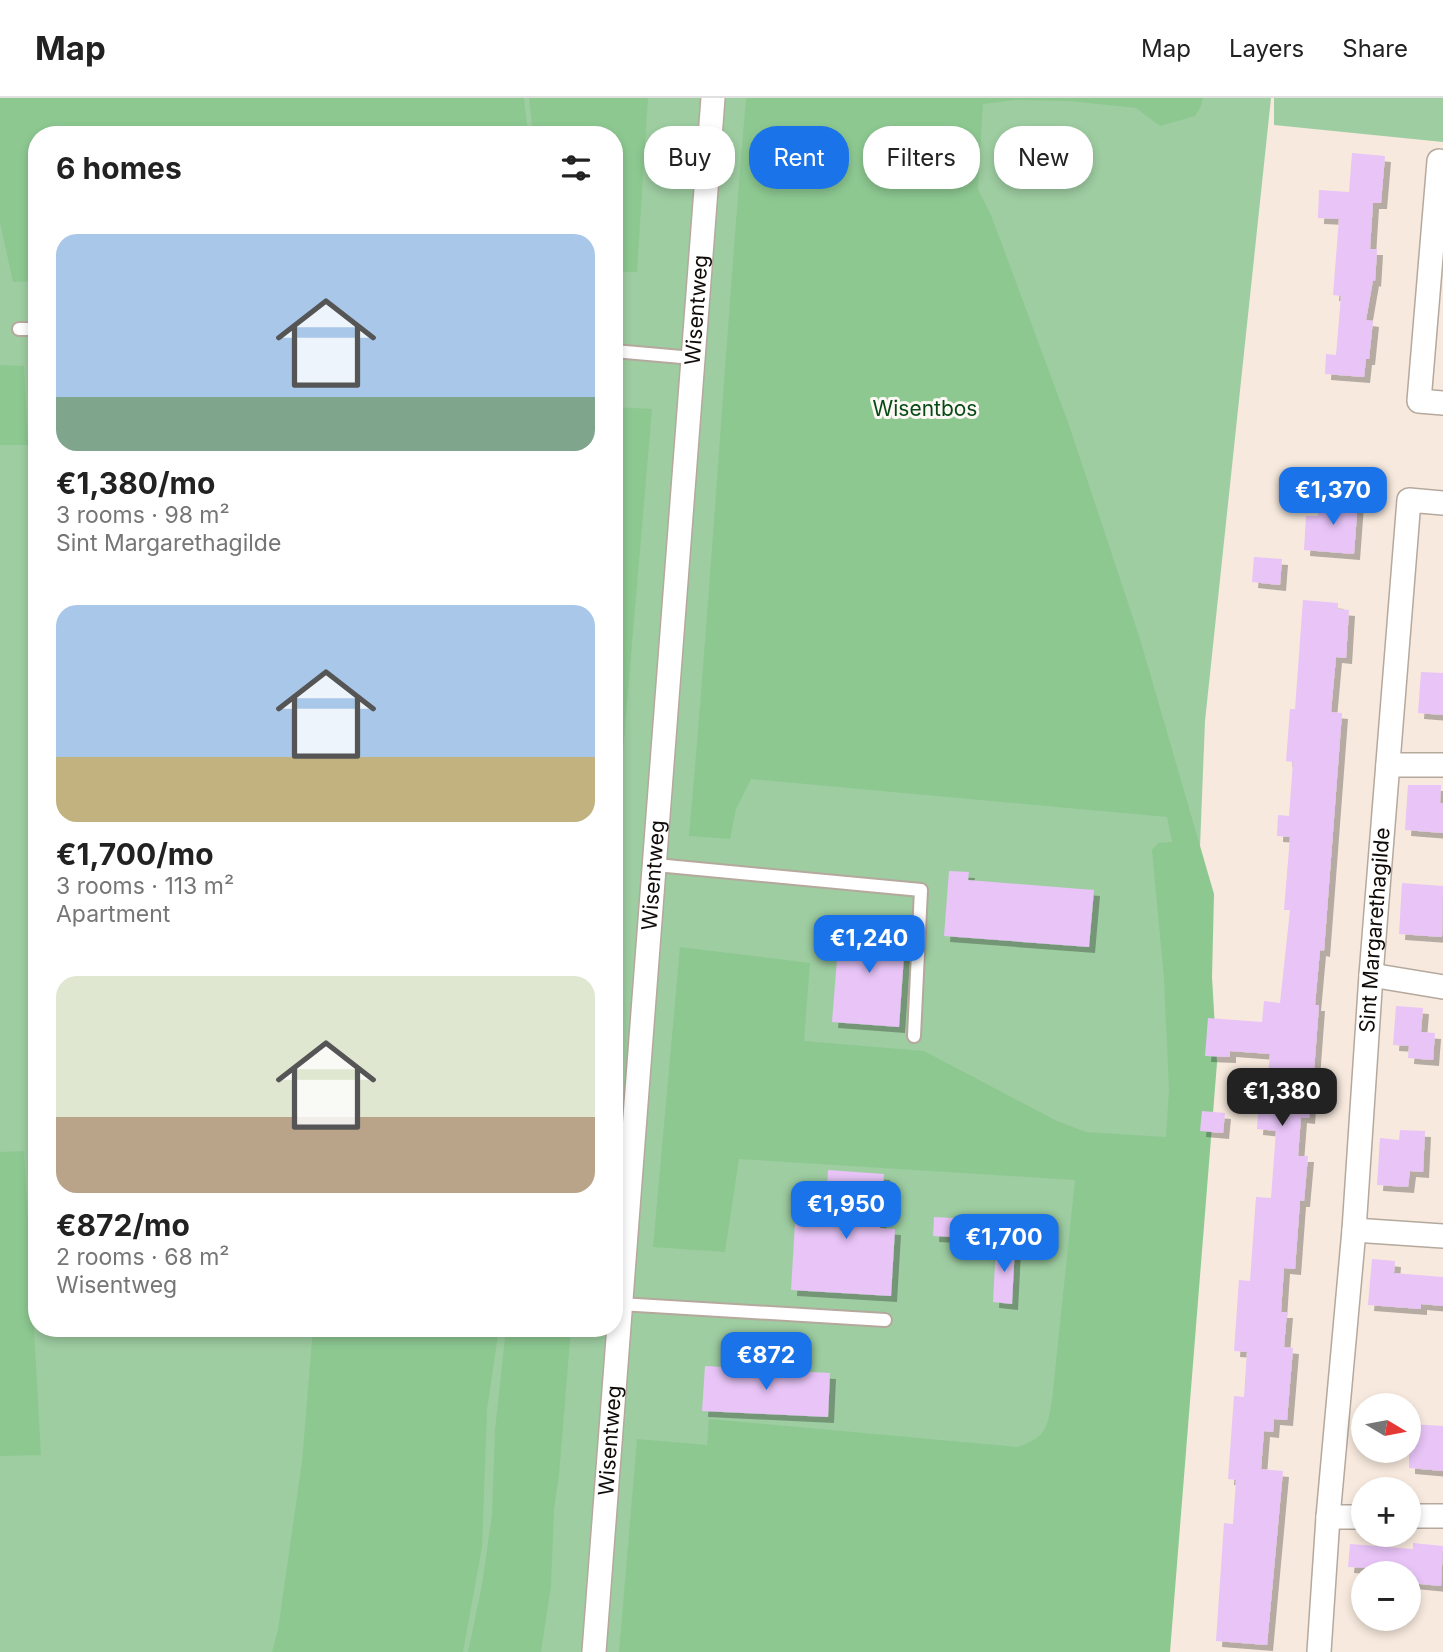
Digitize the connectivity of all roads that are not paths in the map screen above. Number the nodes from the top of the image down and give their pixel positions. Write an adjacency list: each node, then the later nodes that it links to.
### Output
1 (713, 98): 6 (street, Wisentweg)
2 (1443, 162): 7 (street)
3 (19, 329): 4 (lane)
4 (28, 329)
5 (623, 352): 6 (lane)
6 (693, 358): 11 (street, Wisentweg)
7 (1443, 403)
8 (1443, 503): 9 (street, Sint Margarethagilde)
9 (1388, 765): 10 (street); 12 (street, Sint Margarethagilde)
10 (1443, 765)
11 (656, 865): 14 (lane); 17 (street, Wisentweg)
12 (1371, 975): 13 (street); 15 (street, Sint Margarethagilde)
13 (1443, 987)
14 (914, 1036)
15 (1354, 1230): 16 (street); 23 (street, Sint Margarethagilde)
16 (1443, 1236)
17 (623, 1267)
18 (623, 1304): 19 (lane)
19 (885, 1320)
20 (618, 1337): 25 (street, Wisentweg)
21 (1421, 1516): 22 (street)
22 (1443, 1516)
23 (1328, 1517): 24 (street); 26 (street, Sint Margarethagilde)
24 (1351, 1517)
25 (594, 1652)
26 (1319, 1652)

